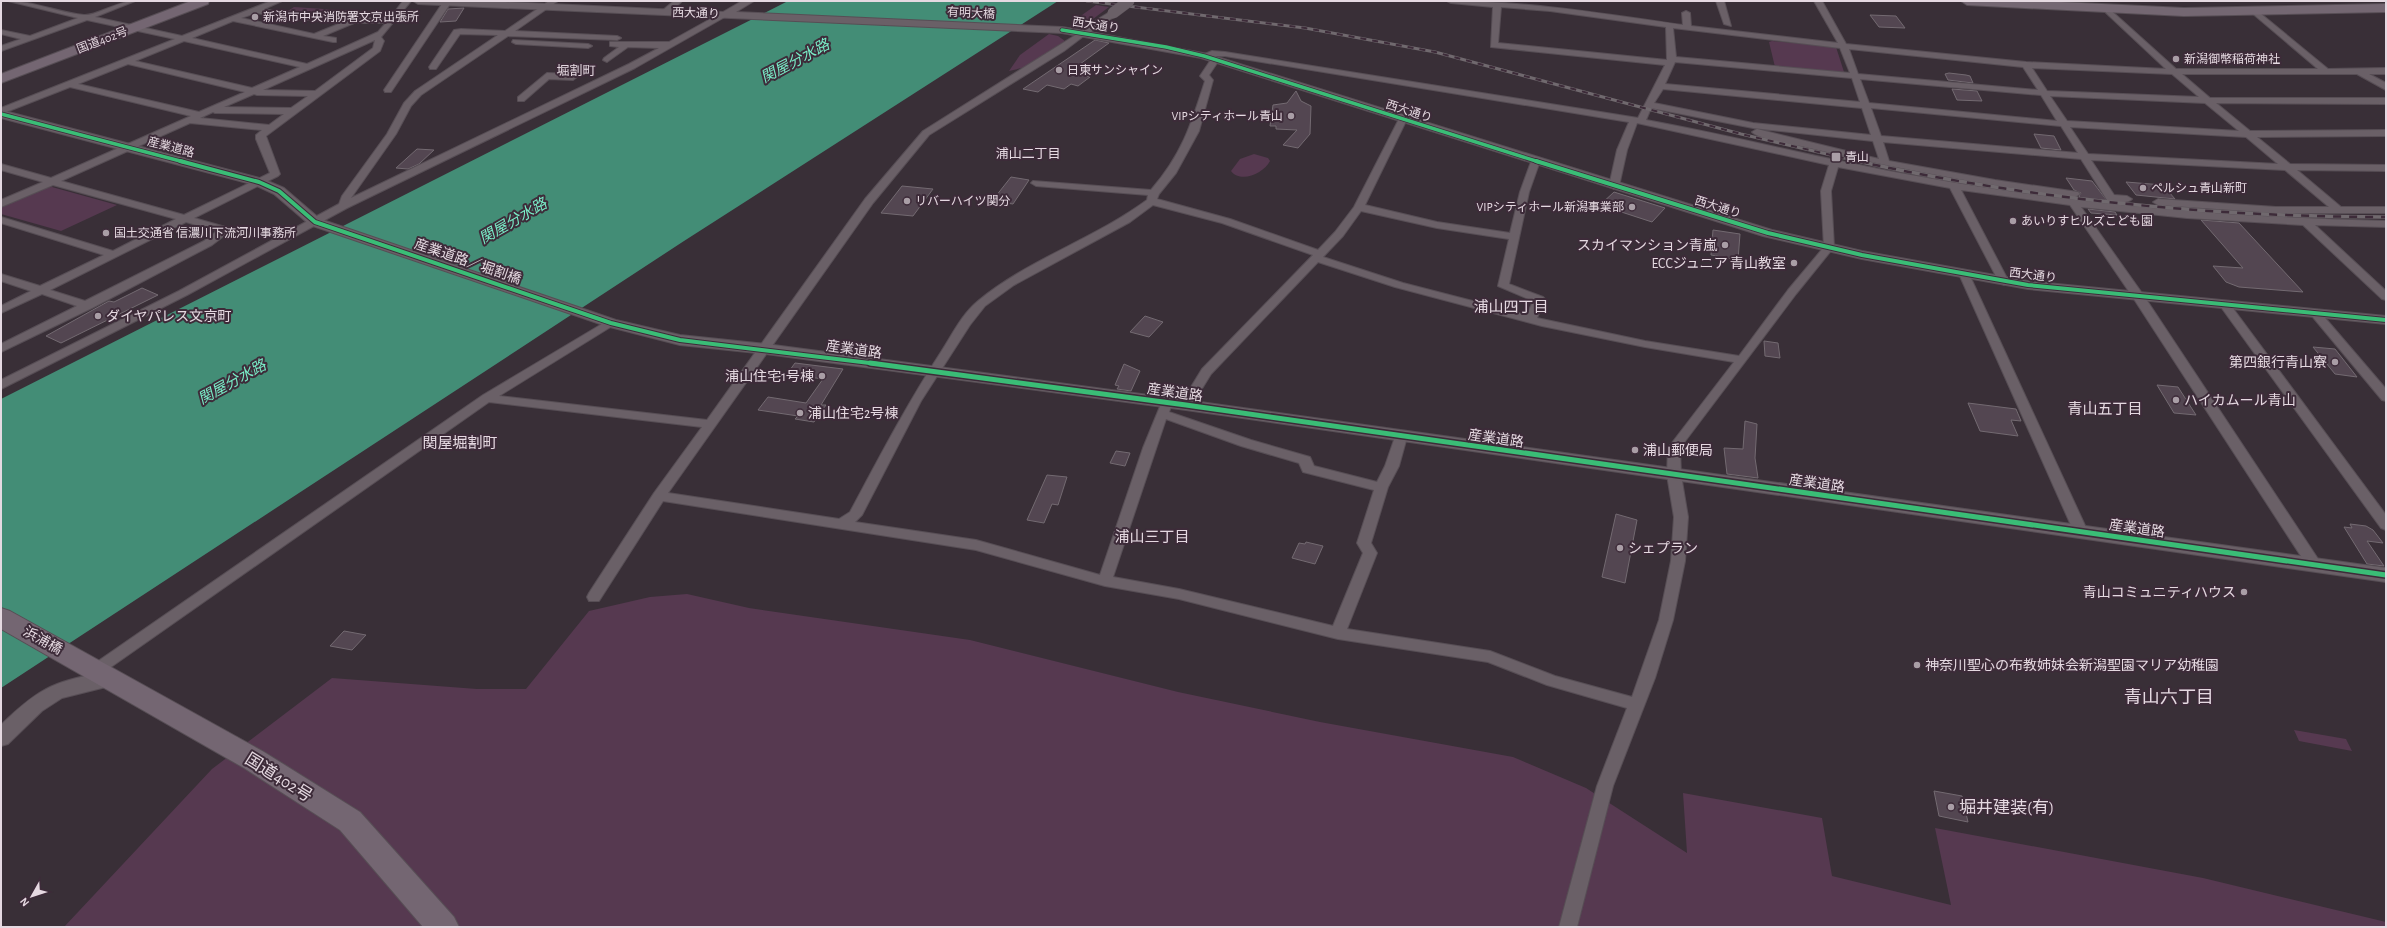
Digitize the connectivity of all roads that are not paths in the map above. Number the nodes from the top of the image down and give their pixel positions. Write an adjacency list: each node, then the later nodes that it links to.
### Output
1 (12, 1): 24 (street)
2 (131, 1): 24 (street)
3 (203, 1): 31 (highway, 国道402号)
4 (278, 1): 19 (street)
5 (407, 1): 27 (street)
6 (418, 1): 13 (street, 西大通り)
7 (678, 1): 21 (street)
8 (1129, 1): 35 (street, bridge)
9 (1451, 1): 16 (street)
10 (1720, 1): 29 (street)
11 (1818, 1): 45 (street)
12 (1967, 1): 17 (main road)
13 (448, 2): 15 (street, 西大通り); 64 (street)
14 (745, 2): 23 (street)
15 (550, 4): 21 (street, 西大通り); 34 (street)
16 (1497, 5): 28 (street); 50 (street)
17 (2106, 8): 20 (main road); 57 (street)
18 (2386, 8): 20 (main road)
19 (255, 10): 25 (street); 26 (street)
20 (2255, 11): 54 (street)
21 (666, 12): 23 (street, 西大通り)
22 (1686, 12): 30 (street)
23 (731, 14): 32 (street, 有明大橋); 42 (street)
24 (86, 18): 31 (street); 38 (street)
25 (233, 19): 36 (street); 39 (street)
26 (354, 20): 27 (street); 36 (street)
27 (392, 20): 37 (street)
28 (1670, 24): 30 (street); 50 (street)
29 (1728, 24)
30 (1687, 27): 45 (street)
31 (133, 28): 39 (street); 60 (highway, 国道402号)
32 (1062, 30): 35 (street, 西大通り)
33 (1, 32): 38 (street)
34 (508, 33): 41 (street); 43 (street); 53 (street)
35 (1082, 33): 47 (street, 西大通り); 132 (street)
36 (315, 36): 40 (street)
37 (376, 36): 52 (street); 67 (street)
38 (29, 38): 46 (street)
39 (182, 39): 49 (street); 52 (street)
40 (333, 40)
41 (496, 41): 44 (street); 105 (street)
42 (678, 41): 43 (street); 105 (street)
43 (626, 45): 48 (street)
44 (588, 46)
45 (1844, 47): 51 (street); 58 (street)
46 (1, 49)
47 (1210, 58): 77 (street, 西大通り); 79 (street); 101 (street)
48 (607, 60)
49 (127, 61): 61 (street); 65 (street)
50 (1671, 61): 58 (street); 62 (street)
51 (2026, 65): 57 (street); 66 (street)
52 (307, 66): 65 (street)
53 (433, 67)
54 (2326, 71): 55 (street); 57 (street)
55 (2358, 71): 56 (street); 63 (street)
56 (2386, 71)
57 (2174, 72): 69 (street)
58 (1855, 76): 66 (street); 72 (street)
59 (573, 77): 68 (street)
60 (1, 79)
61 (69, 84): 75 (street); 76 (street)
62 (1660, 86): 71 (street); 72 (street)
63 (2386, 87)
64 (388, 90)
65 (253, 91): 67 (street); 73 (street)
66 (2044, 93): 69 (street); 81 (street)
67 (318, 94): 74 (street)
68 (521, 99)
69 (2208, 100): 70 (street); 84 (street)
70 (2386, 102)
71 (1650, 105): 79 (street); 80 (street)
72 (1866, 107): 81 (street); 85 (street)
73 (212, 110): 74 (street); 76 (street)
74 (296, 111): 82 (street)
75 (1, 112): 86 (street, 産業道路)
76 (199, 115): 78 (street)
77 (1403, 119): 88 (street, 西大通り); 106 (street)
78 (189, 120): 82 (street); 86 (street)
79 (1637, 121): 90 (street); 99 (street)
80 (1736, 123): 85 (street); 89 (street)
81 (2064, 124): 84 (street); 87 (street)
82 (272, 128): 97 (street)
83 (2386, 133): 84 (street)
84 (2247, 134): 92 (street)
85 (1876, 138): 87 (street); 89 (street)
86 (129, 146): 96 (street); 97 (street, 産業道路)
87 (2085, 158): 92 (street); 102 (street)
88 (1535, 161): 99 (street, 西大通り); 114 (street)
89 (1885, 162): 102 (street)
90 (1834, 163): 100 (street); 115 (street)
91 (1, 167): 94 (street)
92 (2287, 168): 93 (street); 107 (street)
93 (2386, 168)
94 (12, 171): 95 (street); 96 (street)
95 (1, 176)
96 (51, 181): 104 (street); 109 (street)
97 (259, 182): 109 (street); 111 (street, 産業道路)
98 (1036, 183): 101 (street)
99 (1614, 186): 115 (street, 西大通り)
100 (1954, 186): 103 (street); 120 (street)
101 (1153, 197): 117 (street); 134 (street)
102 (2111, 198): 107 (street)
103 (2073, 202): 112 (street); 122 (street)
104 (1, 204)
105 (343, 206): 111 (street)
106 (1359, 207): 114 (street); 117 (street)
107 (2339, 210): 108 (street)
108 (2386, 210)
109 (186, 218): 116 (street); 125 (street)
110 (1, 220): 116 (street)
111 (320, 223): 130 (street, 産業道路／堀割橋); 135 (street)
112 (2307, 223): 113 (street); 123 (street)
113 (2386, 224)
114 (1515, 236): 128 (street)
115 (1829, 247): 118 (street, 西大通り); 133 (street)
116 (114, 254): 121 (street)
117 (1318, 256): 128 (street); 138 (street)
118 (1964, 274): 120 (street, 西大通り); 147 (street)
119 (1, 277): 121 (street)
120 (2004, 282): 122 (street, 西大通り)
121 (42, 290): 125 (street); 126 (street)
122 (2138, 296): 124 (street, 西大通り); 148 (street)
123 (2386, 297)
124 (2225, 305): 127 (street, 西大通り); 146 (street)
125 (88, 306): 131 (street)
126 (1, 310)
127 (2316, 314): 129 (street, 西大通り); 136 (street)
128 (1530, 320): 133 (street)
129 (2386, 320)
130 (607, 322): 132 (street, 産業道路); 137 (street)
131 (1, 348)
132 (766, 349): 134 (street, 産業道路); 140 (street)
133 (1741, 360): 142 (street)
134 (935, 372): 139 (street, 産業道路); 145 (street)
135 (1, 385)
136 (2386, 397)
137 (487, 398): 140 (street); 154 (street)
138 (1186, 405): 139 (street, 産業道路); 141 (street, 産業道路)
139 (1165, 409): 143 (street); 150 (street)
140 (712, 424): 144 (street)
141 (1401, 437): 142 (street, 産業道路); 143 (street)
142 (1674, 475): 147 (street, 産業道路); 155 (street)
143 (1381, 487): 153 (street)
144 (659, 496): 145 (street); 151 (street)
145 (841, 524): 150 (street)
146 (2386, 525)
147 (2081, 532): 148 (street, 産業道路)
148 (2315, 566): 149 (street, 産業道路)
149 (2386, 575)
150 (1105, 581): 153 (street)
151 (594, 597)
152 (1, 617): 154 (highway, 浜浦橋)
153 (1338, 633): 155 (street)
154 (97, 671): 156 (street); 157 (highway, 国道402号)
155 (1636, 704): 158 (street)
156 (1, 738)
157 (443, 927)
158 (1568, 927)

